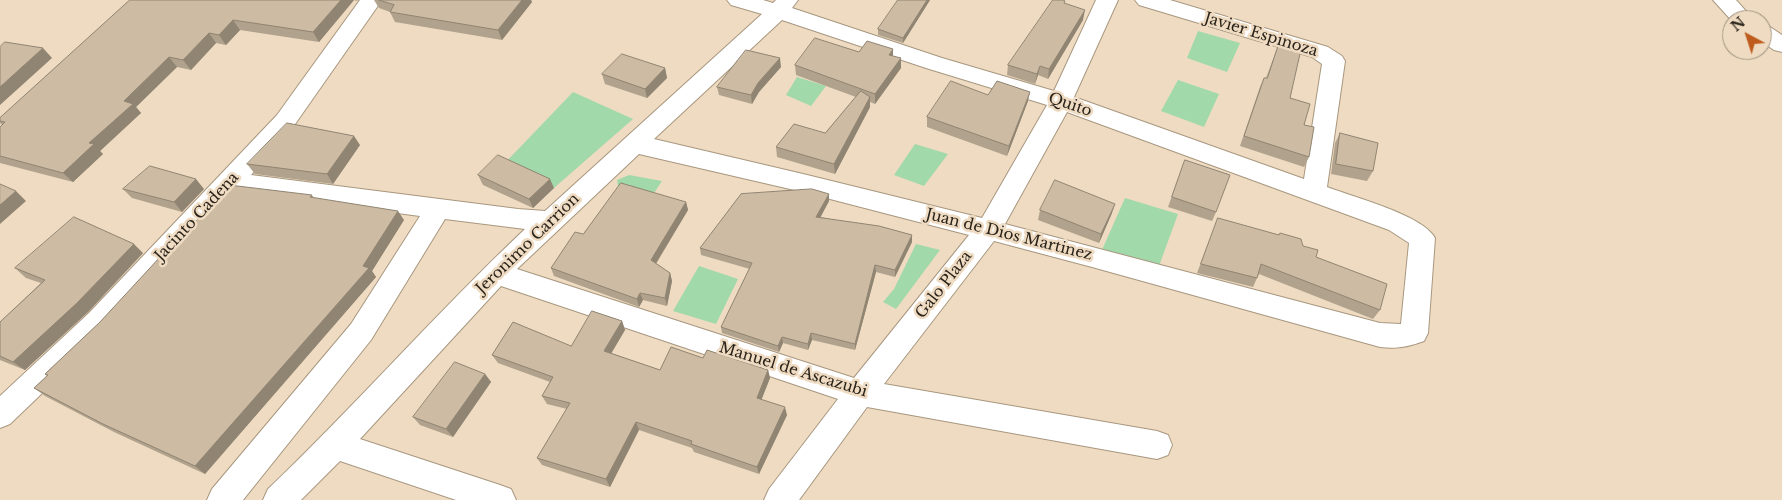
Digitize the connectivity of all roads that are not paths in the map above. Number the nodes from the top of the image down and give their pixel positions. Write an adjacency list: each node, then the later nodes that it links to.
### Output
1 (371, 0): 10 (street, Jacinto Cadena)
2 (738, 0): 6 (street, Quito)
3 (1107, 0): 8 (street, Galo Plaza)
4 (1146, 0): 11 (street, Javier Espinoza)
5 (1724, 0): 7 (street)
6 (783, 5): 8 (street, Quito); 9 (street, Jeronimo Carrion)
7 (1734, 10)
8 (1061, 101): 11 (street, Quito); 15 (street, Galo Plaza)
9 (635, 144): 13 (street, Jeronimo Carrion); 15 (street, Juan de Dios Martinez)
10 (230, 182): 12 (street); 18 (street, Jacinto Cadena)
11 (1314, 192): 14 (street, Quito)
12 (439, 208): 13 (street); 21 (street)
13 (550, 221): 16 (street, Jeronimo Carrion)
14 (1398, 222): 15 (street, Juan de Dios Martinez)
15 (988, 230): 17 (street, Galo Plaza)
16 (496, 273): 17 (street, Manuel de Ascazubi); 19 (street, Jeronimo Carrion)
17 (860, 393): 20 (street, Manuel de Ascazubi); 24 (street, Galo Plaza)
18 (0, 415)
19 (334, 445): 22 (street, Jeronimo Carrion); 23 (street)
20 (1157, 445)
21 (223, 500)
22 (279, 500)
23 (500, 500)
24 (780, 500)

